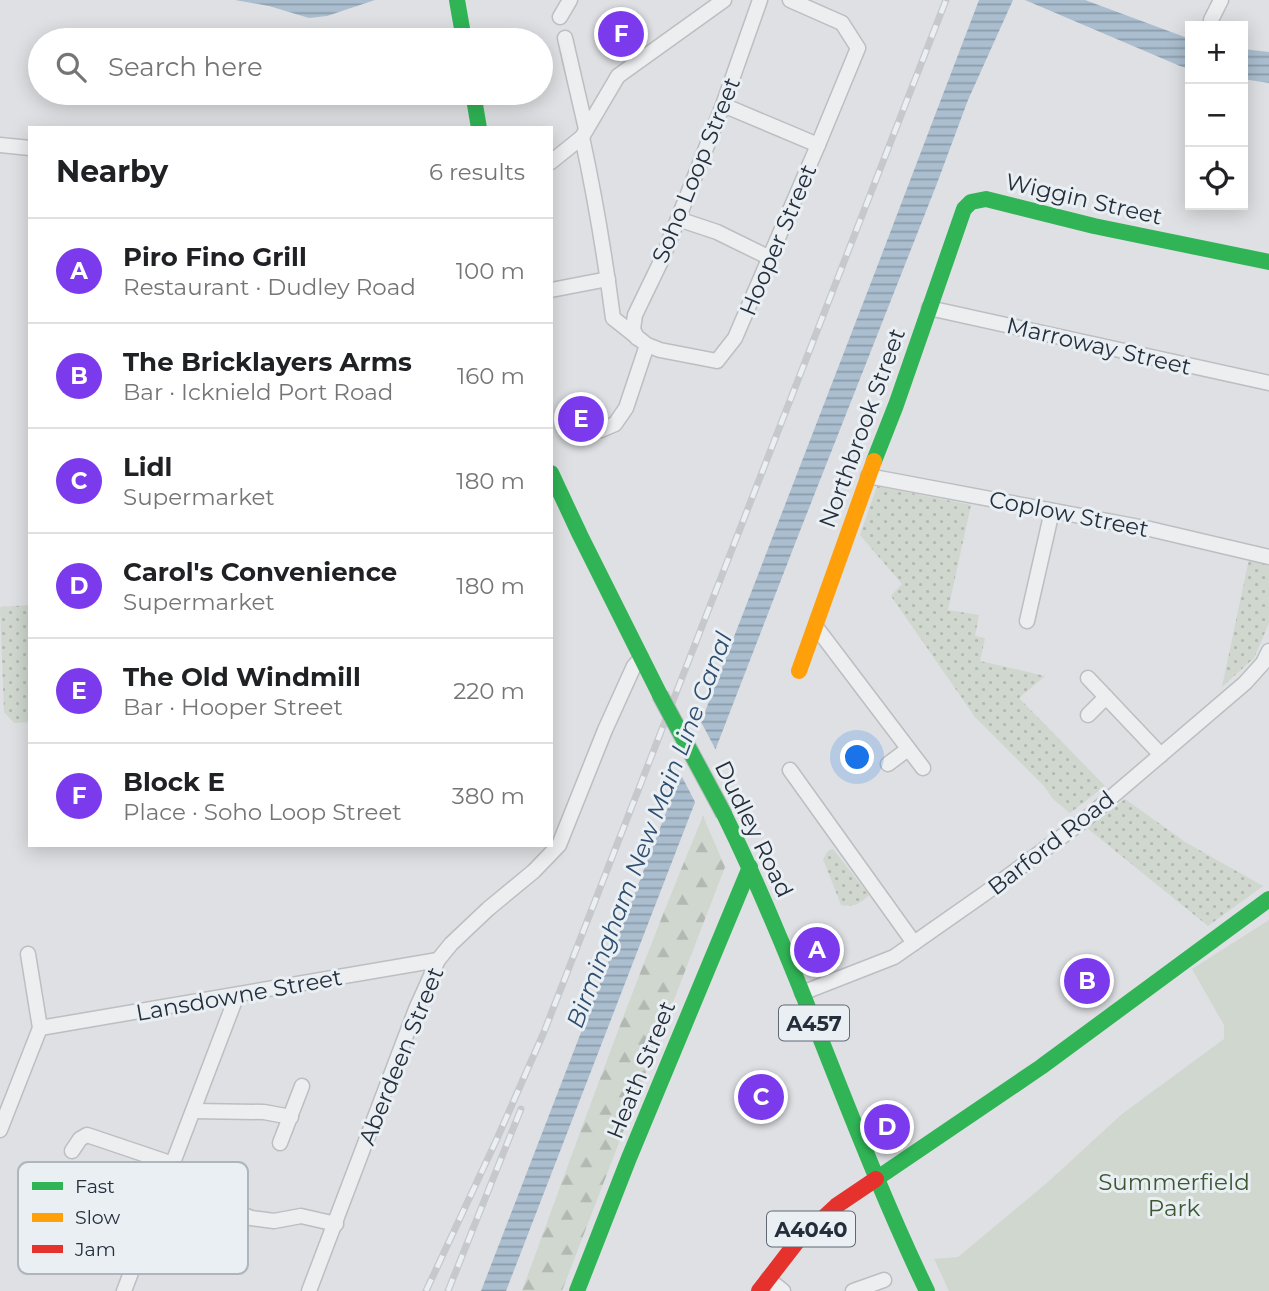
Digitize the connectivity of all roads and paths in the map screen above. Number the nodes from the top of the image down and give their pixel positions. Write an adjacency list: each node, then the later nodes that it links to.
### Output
1 (457, 0): 9 (main road)
2 (570, 0): 7 (street)
3 (724, 0): 14 (street)
4 (760, 0): 12 (street, Soho Loop Street)
5 (790, 0): 16 (street, Hooper Street)
6 (1221, 0): 8 (street)
7 (560, 17)
8 (1211, 20)
9 (462, 28)
10 (565, 38): 14 (street, Hooper Street)
11 (475, 105): 13 (main road)
12 (723, 105): 16 (street); 20 (street, Soho Loop Street)
13 (479, 126)
14 (584, 133): 18 (street); 23 (street, Hooper Street)
15 (0, 145): 17 (street)
16 (818, 145): 21 (street, Hooper Street)
17 (28, 148)
18 (553, 160)
19 (971, 202): 22 (main road, Wiggin Street); 25 (main road, Northbrook Street)
20 (678, 219): 21 (street); 26 (street, Soho Loop Street)
21 (771, 258): 26 (street, Hooper Street)
22 (1269, 262)
23 (608, 279): 24 (street); 26 (street, Hooper Street)
24 (553, 290)
25 (929, 308): 27 (street, Marroway Street); 29 (main road, Northbrook Street)
26 (642, 341): 28 (street)
27 (1269, 383)
28 (601, 430)
29 (868, 476): 31 (street, Coplow Street); 34 (main road, Northbrook Street)
30 (553, 477): 36 (main road, Dudley Road / A457)
31 (1052, 511): 32 (street, Coplow Street); 33 (street)
32 (1269, 557)
33 (1027, 621)
34 (816, 627): 37 (main road, Northbrook Street); 41 (street)
35 (1269, 651): 42 (street, Barford Road)
36 (641, 658): 46 (main road, Dudley Road / A457, bridge); 50 (street, Aberdeen Street)
37 (799, 671)
38 (1088, 678): 39 (street)
39 (1106, 698): 40 (street); 42 (street)
40 (1088, 715)
41 (908, 749): 43 (street); 44 (street)
42 (1161, 754): 48 (street, Barford Road)
43 (888, 764)
44 (923, 768)
45 (790, 770): 48 (street)
46 (750, 867): 51 (main road, Dudley Road / A457); 71 (main road, Heath Street)
47 (1269, 899): 63 (main road)
48 (915, 943): 51 (street, Barford Road)
49 (28, 954): 53 (street)
50 (438, 960): 52 (street, Lansdowne Street); 65 (street, Aberdeen Street)
51 (802, 993): 63 (main road, Dudley Road / A457)
52 (237, 995): 53 (street, Lansdowne Street); 56 (street)
53 (40, 1028): 55 (street)
54 (302, 1086): 57 (street)
55 (5, 1101): 58 (street)
56 (193, 1111): 57 (street); 62 (street)
57 (290, 1117): 59 (street)
58 (0, 1129)
59 (279, 1143)
60 (72, 1151): 61 (street)
61 (167, 1162)
62 (174, 1162)
63 (876, 1179): 68 (main road, A4040); 74 (main road, Dudley Road / A457)
64 (248, 1217): 65 (street)
65 (336, 1224): 70 (street, Aberdeen Street)
66 (131, 1274): 69 (street)
67 (884, 1280): 73 (street)
68 (764, 1285): 72 (street)
69 (124, 1291)
70 (309, 1291)
71 (577, 1291)
72 (783, 1291)
73 (853, 1291)
74 (927, 1291)

